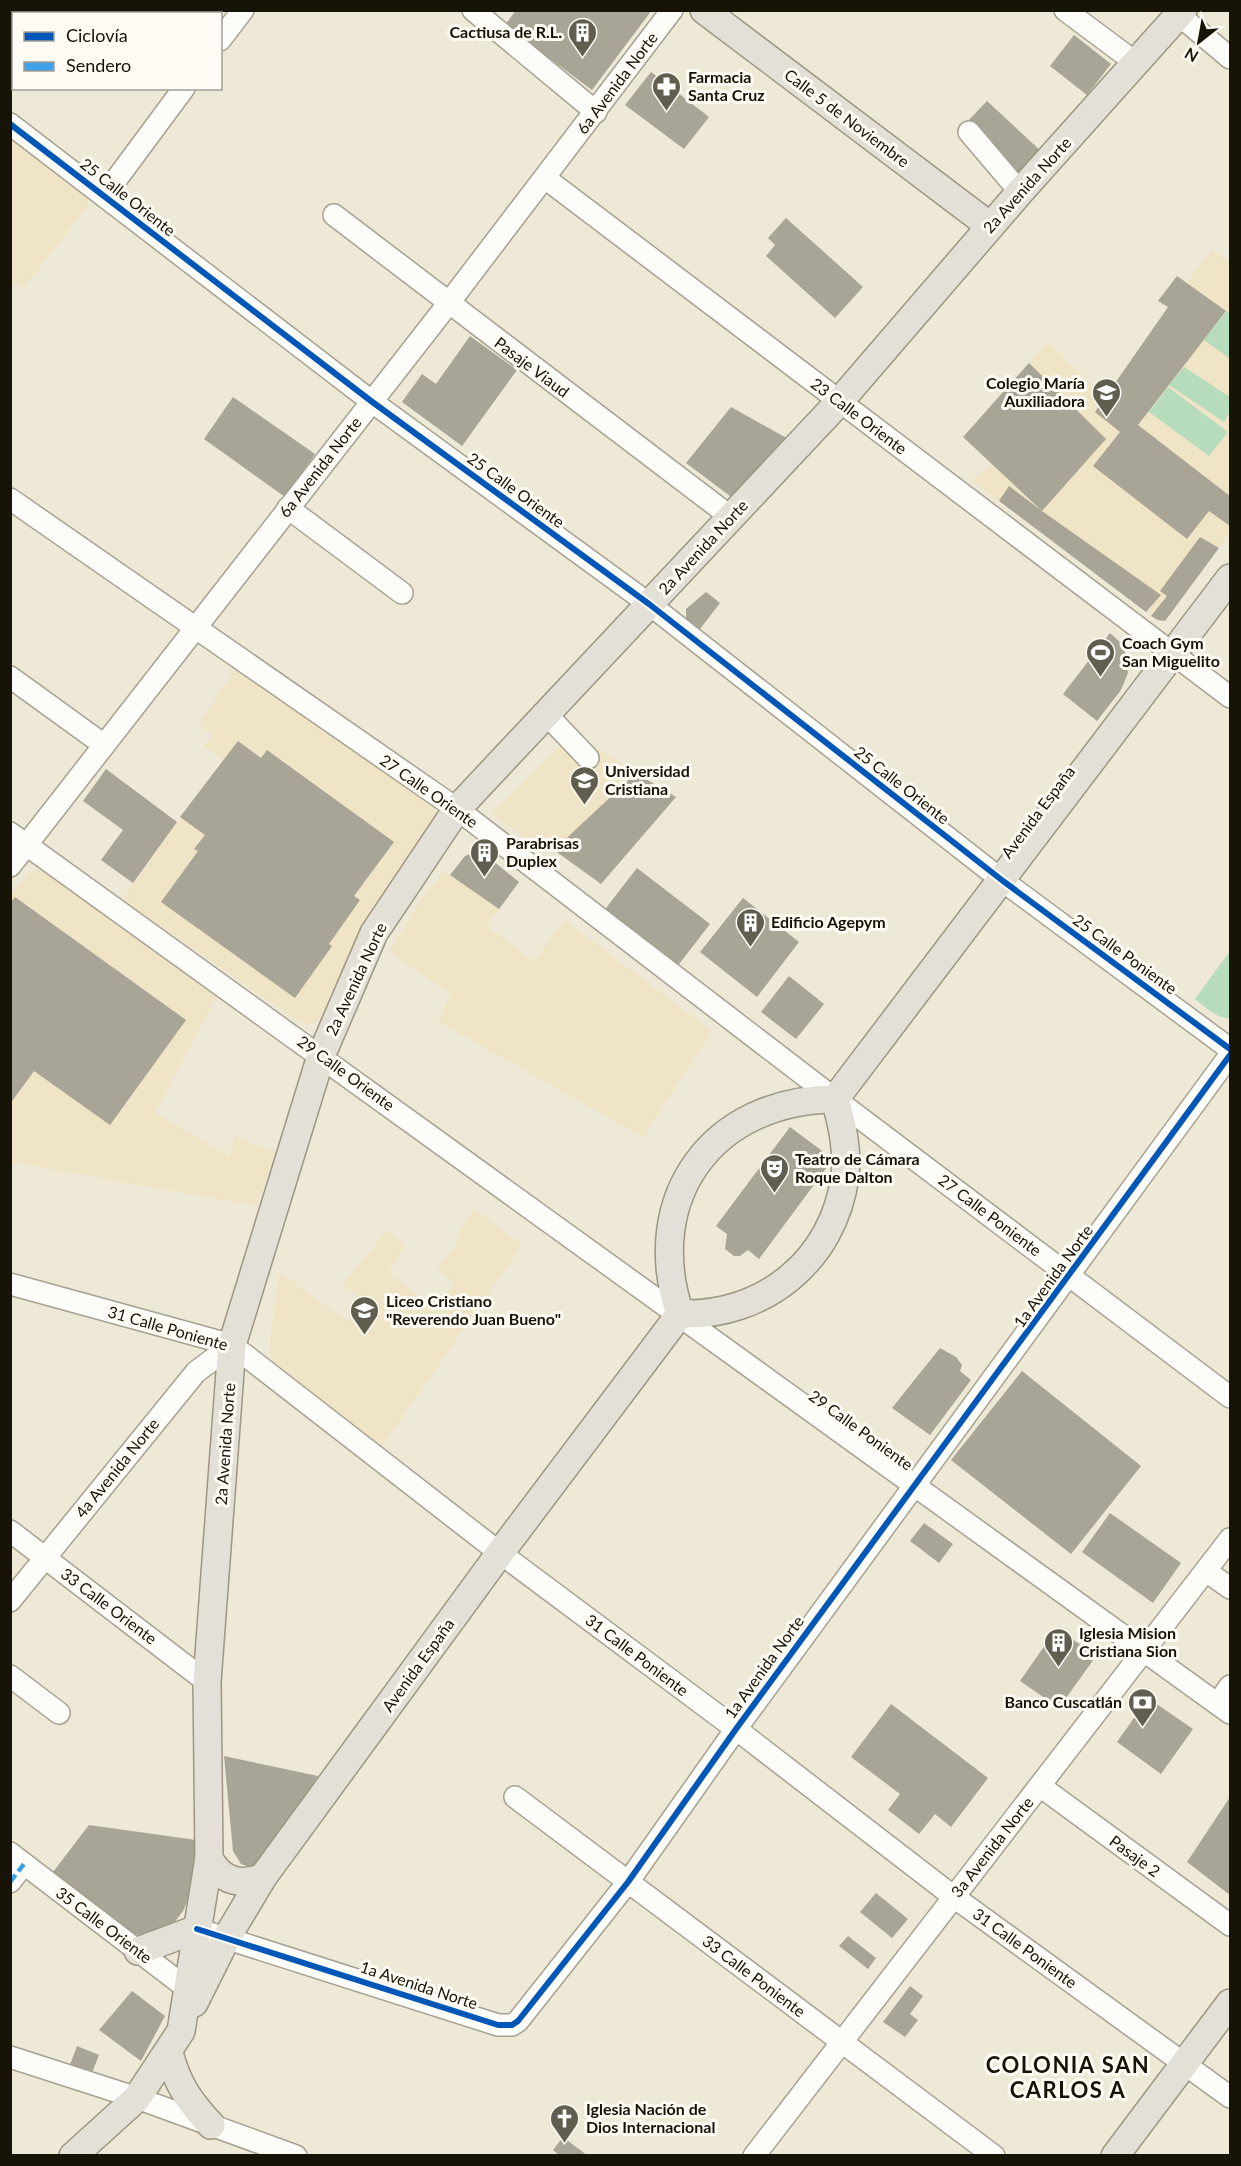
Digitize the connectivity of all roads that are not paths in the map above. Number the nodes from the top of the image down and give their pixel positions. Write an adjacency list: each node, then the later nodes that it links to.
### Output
1 (243, 10): 7 (street)
2 (473, 10): 11 (street)
3 (672, 10): 11 (street, 6a Avenida Norte)
4 (704, 10): 18 (main road, Calle 5 de Noviembre)
5 (1065, 10): 9 (street)
6 (1181, 13): 8 (street); 9 (main road, 2a Avenida Norte)
7 (222, 37)
8 (1230, 58)
9 (1136, 63): 15 (main road, 2a Avenida Norte)
10 (183, 90): 16 (street)
11 (596, 112): 14 (street, 6a Avenida Norte)
12 (10, 124): 16 (street, 25 Calle Oriente)
13 (969, 132): 15 (street)
14 (545, 178): 19 (street, 6a Avenida Norte); 21 (street, 23 Calle Oriente)
15 (1020, 192): 18 (main road, 2a Avenida Norte)
16 (104, 196): 20 (street, 25 Calle Oriente)
17 (334, 215): 19 (street, Pasaje Viaud)
18 (990, 226): 21 (main road, 2a Avenida Norte)
19 (448, 304): 20 (street, 6a Avenida Norte); 24 (street, Pasaje Viaud)
20 (371, 401): 23 (street, 6a Avenida Norte); 27 (street, 25 Calle Oriente)
21 (840, 401): 24 (main road, 2a Avenida Norte); 29 (street, 23 Calle Oriente)
22 (10, 499): 28 (street, 27 Calle Oriente)
23 (288, 508): 26 (street); 28 (street, 6a Avenida Norte)
24 (731, 517): 27 (main road, 2a Avenida Norte)
25 (1230, 578): 29 (main road, Avenida España)
26 (402, 593)
27 (649, 604): 32 (main road, 2a Avenida Norte); 38 (street, 25 Calle Oriente)
28 (194, 629): 33 (street, 6a Avenida Norte); 35 (street, 27 Calle Oriente)
29 (1173, 655): 31 (street, 23 Calle Oriente); 38 (main road, Avenida España)
30 (10, 677): 33 (street)
31 (1230, 698)
32 (546, 714): 34 (street); 35 (main road, 2a Avenida Norte)
33 (104, 746): 36 (street, 6a Avenida Norte)
34 (588, 758)
35 (457, 809): 41 (main road, 2a Avenida Norte); 42 (street, 27 Calle Oriente)
36 (19, 839): 37 (street, 6a Avenida Norte); 41 (street, 29 Calle Oriente)
37 (10, 866)
38 (1003, 881): 39 (street, 25 Calle Poniente); 42 (main road, Avenida España)
39 (1230, 1049)
40 (1230, 1055): 43 (street, 1a Avenida Norte)
41 (321, 1056): 45 (street, 29 Calle Oriente); 46 (main road, 2a Avenida Norte)
42 (835, 1099): 43 (street, 27 Calle Poniente); 45 (main road); 45 (main road)
43 (1070, 1275): 47 (street, 27 Calle Poniente); 48 (street, 1a Avenida Norte)
44 (10, 1284): 46 (street, 31 Calle Poniente)
45 (680, 1314): 48 (street, 29 Calle Poniente); 51 (main road, Avenida España)
46 (232, 1345): 51 (street, 31 Calle Poniente); 52 (street, 4a Avenida Norte); 58 (main road, 2a Avenida Norte)
47 (1230, 1397)
48 (914, 1486): 56 (street, 29 Calle Poniente); 62 (street, 1a Avenida Norte)
49 (10, 1531): 52 (street, 33 Calle Oriente)
50 (1230, 1539): 53 (street, 3a Avenida Norte)
51 (500, 1553): 62 (street, 31 Calle Poniente); 67 (main road, Avenida España)
52 (44, 1557): 55 (street, 4a Avenida Norte); 58 (street, 33 Calle Oriente)
53 (1206, 1571): 54 (street); 56 (street, 3a Avenida Norte)
54 (1230, 1588)
55 (10, 1601)
56 (1144, 1651): 60 (street, 29 Calle Poniente); 63 (street, 3a Avenida Norte)
57 (10, 1676): 61 (street)
58 (207, 1682): 65 (main road, 2a Avenida Norte)
59 (1230, 1686): 60 (street)
60 (1224, 1708)
61 (59, 1713)
62 (736, 1729): 69 (street, 1a Avenida Norte); 70 (street, 31 Calle Poniente)
63 (1040, 1786): 70 (street, 3a Avenida Norte); 71 (street, Pasaje 2)
64 (514, 1797): 69 (street, 33 Calle Poniente)
65 (208, 1858): 67 (main road); 72 (main road, 2a Avenida Norte)
66 (17, 1859): 68 (street); 74 (street, 35 Calle Oriente)
67 (263, 1877): 73 (main road, Avenida España)
68 (10, 1882)
69 (628, 1882): 73 (street, 1a Avenida Norte); 78 (street, 33 Calle Poniente)
70 (954, 1897): 78 (street, 3a Avenida Norte); 80 (street, 31 Calle Poniente)
71 (1230, 1925)
72 (197, 1929): 73 (street, 1a Avenida Norte); 74 (main road); 75 (main road, 2a Avenida Norte)
73 (227, 1937): 75 (main road, Avenida España)
74 (138, 1951): 75 (street, 35 Calle Oriente)
75 (193, 1993): 77 (main road, Avenida España)
76 (1230, 2002): 80 (main road)
77 (175, 2042): 82 (main road); 83 (main road)
78 (842, 2042): 86 (street, 3a Avenida Norte); 87 (street, 33 Calle Poniente)
79 (10, 2057): 82 (street)
80 (1184, 2063): 81 (street, 31 Calle Poniente); 88 (main road)
81 (1230, 2097)
82 (137, 2098): 83 (street); 84 (main road)
83 (211, 2125): 85 (street)
84 (73, 2156)
85 (296, 2156)
86 (754, 2156)
87 (994, 2156)
88 (1115, 2156)

